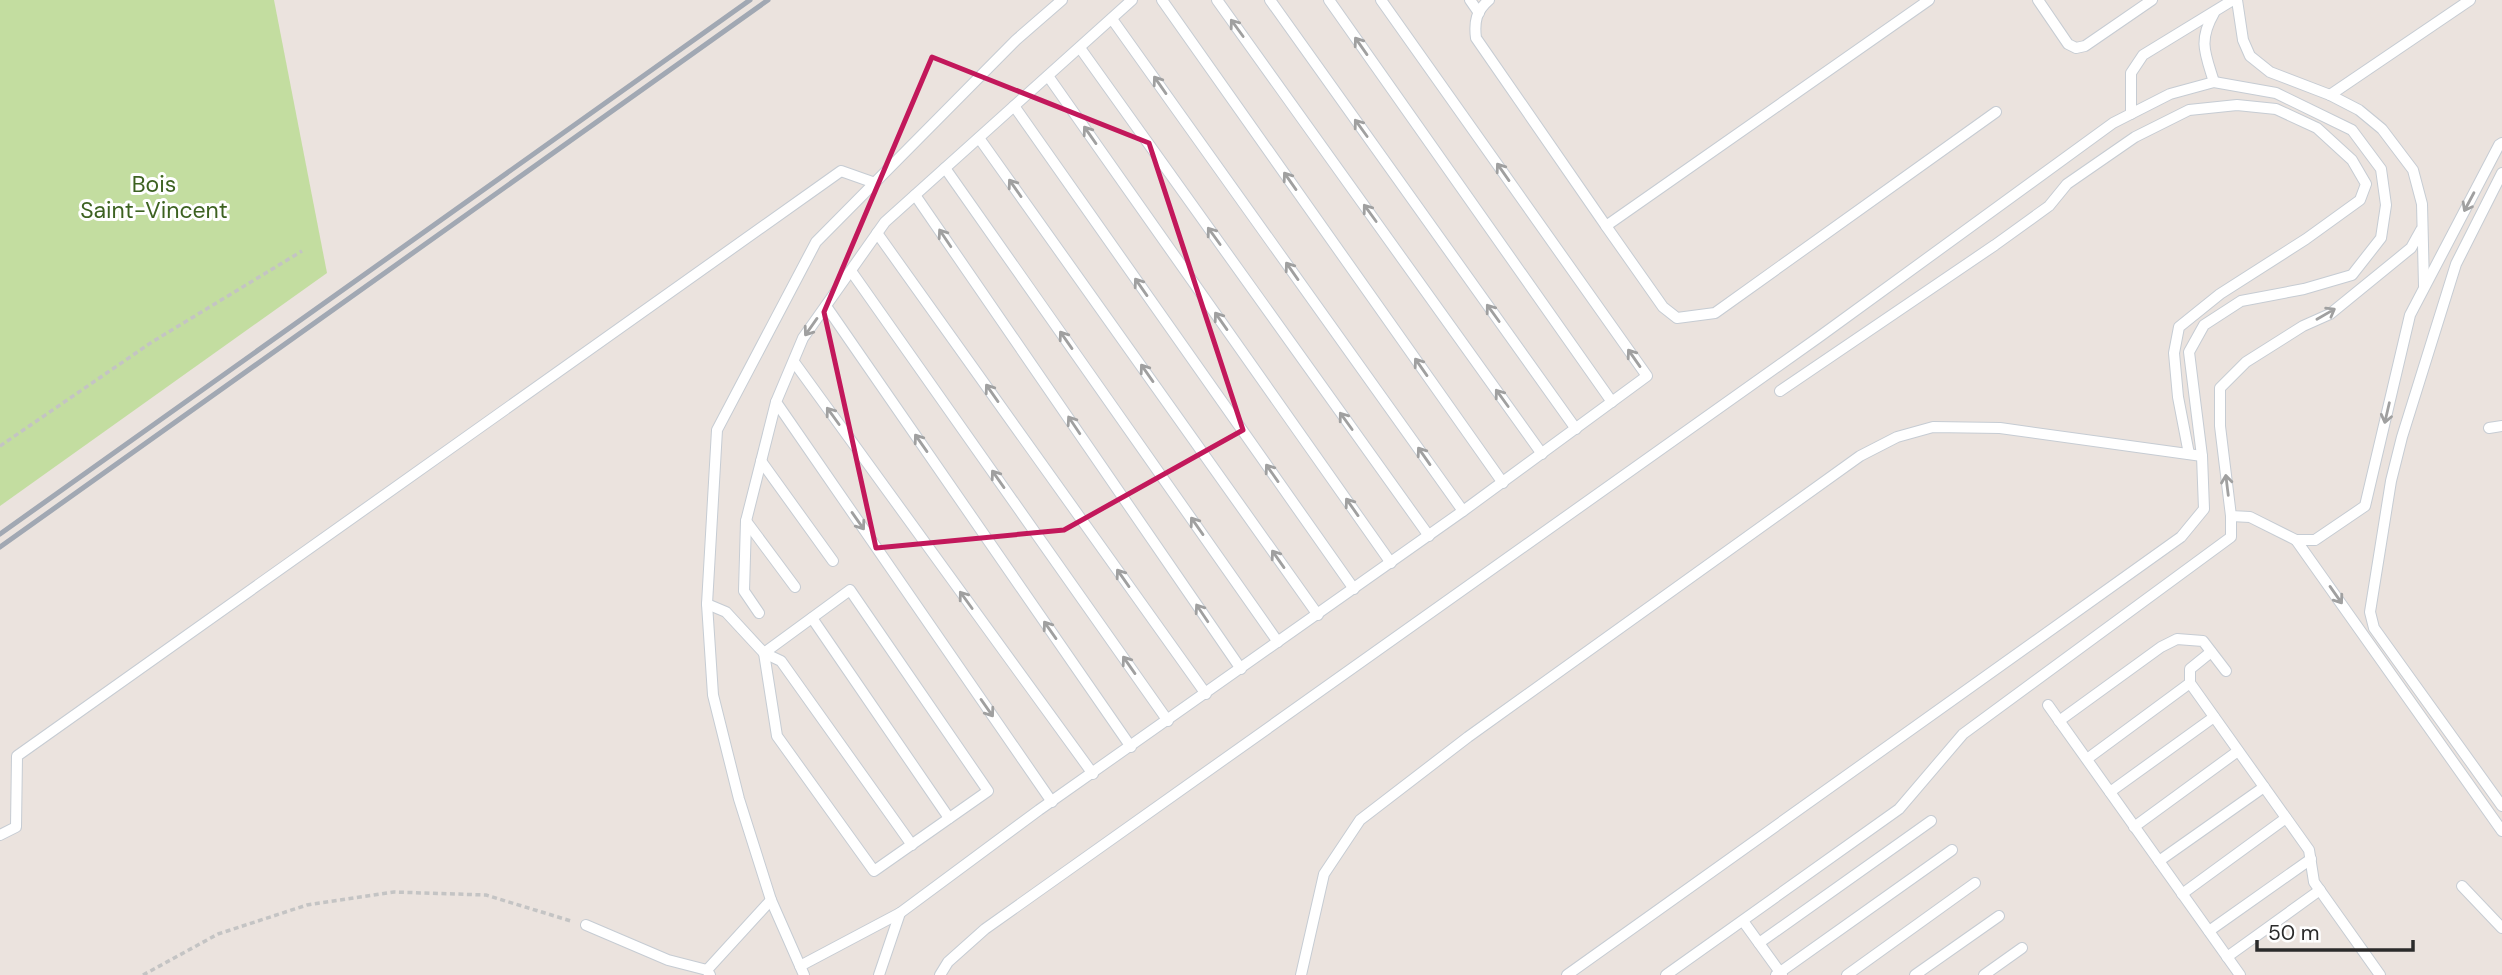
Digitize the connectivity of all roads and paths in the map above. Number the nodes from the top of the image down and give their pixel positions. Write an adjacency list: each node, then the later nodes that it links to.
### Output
1 (1062, 0): 29 (lane)
2 (1132, 0): 17 (lane)
3 (1162, 0): 50 (lane, one-way to 3)
4 (1217, 0): 46 (lane, one-way to 4)
5 (1270, 0): 44 (lane, one-way to 5)
6 (1329, 0): 41 (lane, one-way to 6)
7 (1381, 0): 41 (lane, one-way to 7)
8 (1470, 0): 16 (lane)
9 (1489, 0): 16 (lane)
10 (1929, 0): 31 (lane)
11 (2038, 0): 12 (lane)
12 (2152, 0)
13 (2235, 0): 15 (lane); 21 (lane)
14 (2470, 0): 21 (lane)
15 (2215, 11): 20 (lane); 24 (lane)
16 (1479, 13): 31 (lane)
17 (1112, 19): 18 (lane); 51 (lane, one-way to 17)
18 (1080, 48): 19 (lane); 54 (lane, one-way to 18)
19 (1048, 76): 22 (lane); 57 (lane, one-way to 19)
20 (2214, 82): 24 (lane); 48 (lane)
21 (2330, 94): 32 (lane)
22 (1014, 106): 25 (lane); 59 (lane, one-way to 22)
23 (1996, 111): 31 (lane)
24 (2131, 114): 112 (lane)
25 (979, 138): 27 (lane); 62 (lane, one-way to 25)
26 (2502, 143): 36 (lane, one-way to 36)
27 (945, 168): 30 (lane); 64 (lane, one-way to 27)
28 (2502, 173): 82 (lane)
29 (875, 183): 60 (lane); 88 (lane)
30 (915, 195): 33 (lane); 67 (lane, one-way to 30)
31 (1606, 226)
32 (2421, 230): 36 (lane); 52 (lane, one-way to 32)
33 (877, 233): 35 (lane); 70 (lane, one-way to 33)
34 (302, 251): 45 (path)
35 (851, 271): 37 (lane); 73 (lane, one-way to 35)
36 (2424, 289): 55 (lane, one-way to 55)
37 (826, 306): 38 (lane, one-way to 38); 75 (lane, one-way to 37)
38 (794, 362): 40 (lane); 78 (lane, one-way to 38)
39 (1780, 391): 47 (lane)
40 (776, 402): 49 (lane); 81 (lane, one-way to 81)
41 (1612, 402): 44 (lane)
42 (2502, 426): 43 (lane)
43 (2489, 428)
44 (1576, 429): 46 (lane)
45 (0, 446)
46 (1542, 454): 50 (lane)
47 (2189, 454): 48 (lane); 113 (lane)
48 (2202, 456): 114 (lane)
49 (761, 461): 53 (lane); 56 (lane)
50 (1503, 483): 51 (lane)
51 (1464, 511): 54 (lane)
52 (2231, 516): 55 (lane); 100 (lane)
53 (746, 521): 58 (lane); 61 (lane)
54 (1429, 536): 57 (lane)
55 (2296, 540): 87 (lane, one-way to 87)
56 (833, 561)
57 (1391, 563): 59 (lane)
58 (795, 587)
59 (1354, 589): 62 (lane)
60 (706, 604): 66 (lane); 97 (lane)
61 (759, 613)
62 (1318, 615): 64 (lane)
63 (812, 618): 66 (lane); 83 (lane); 83 (lane)
64 (1278, 642): 67 (lane)
65 (2211, 652): 68 (lane); 69 (lane); 74 (lane)
66 (764, 653): 89 (lane); 89 (lane)
67 (1241, 669): 70 (lane)
68 (2226, 671)
69 (2190, 683): 72 (lane); 77 (lane)
70 (1206, 694): 73 (lane)
71 (2048, 705): 74 (lane)
72 (2214, 717): 76 (lane); 80 (lane)
73 (1168, 720): 75 (lane)
74 (2059, 721): 77 (lane)
75 (1131, 747): 78 (lane)
76 (2238, 751): 79 (lane); 86 (lane)
77 (2087, 759): 80 (lane)
78 (1093, 774): 81 (lane)
79 (2264, 786): 84 (lane); 92 (lane)
80 (2109, 792): 86 (lane)
81 (1052, 802): 98 (lane)
82 (2502, 806)
83 (949, 818): 89 (lane)
84 (2286, 818): 91 (lane); 96 (lane)
85 (1931, 821): 104 (lane)
86 (2134, 827): 92 (lane)
87 (2502, 831)
88 (0, 835)
89 (912, 845)
90 (1952, 850): 109 (lane)
91 (2311, 859): 95 (lane); 103 (lane)
92 (2159, 861): 96 (lane)
93 (1975, 883): 116 (lane)
94 (2462, 886): 102 (lane)
95 (2320, 890): 106 (lane); 120 (lane)
96 (2182, 894): 103 (lane)
97 (771, 900): 107 (lane); 108 (lane)
98 (900, 913): 107 (lane); 111 (lane)
99 (1999, 916): 117 (lane)
100 (1743, 920): 104 (lane); 115 (lane)
101 (586, 926): 108 (lane); 110 (path)
102 (2502, 928)
103 (2209, 931): 106 (lane)
104 (1759, 943): 109 (lane)
105 (2022, 948): 118 (lane)
106 (2227, 957): 119 (lane)
107 (802, 971)
108 (708, 973)
109 (1779, 974)
110 (143, 975)
111 (879, 975)
112 (940, 975)
113 (1301, 975)
114 (1567, 975)
115 (1667, 975)
116 (1847, 975)
117 (1915, 975)
118 (1984, 975)
119 (2240, 975)
120 (2380, 975)

